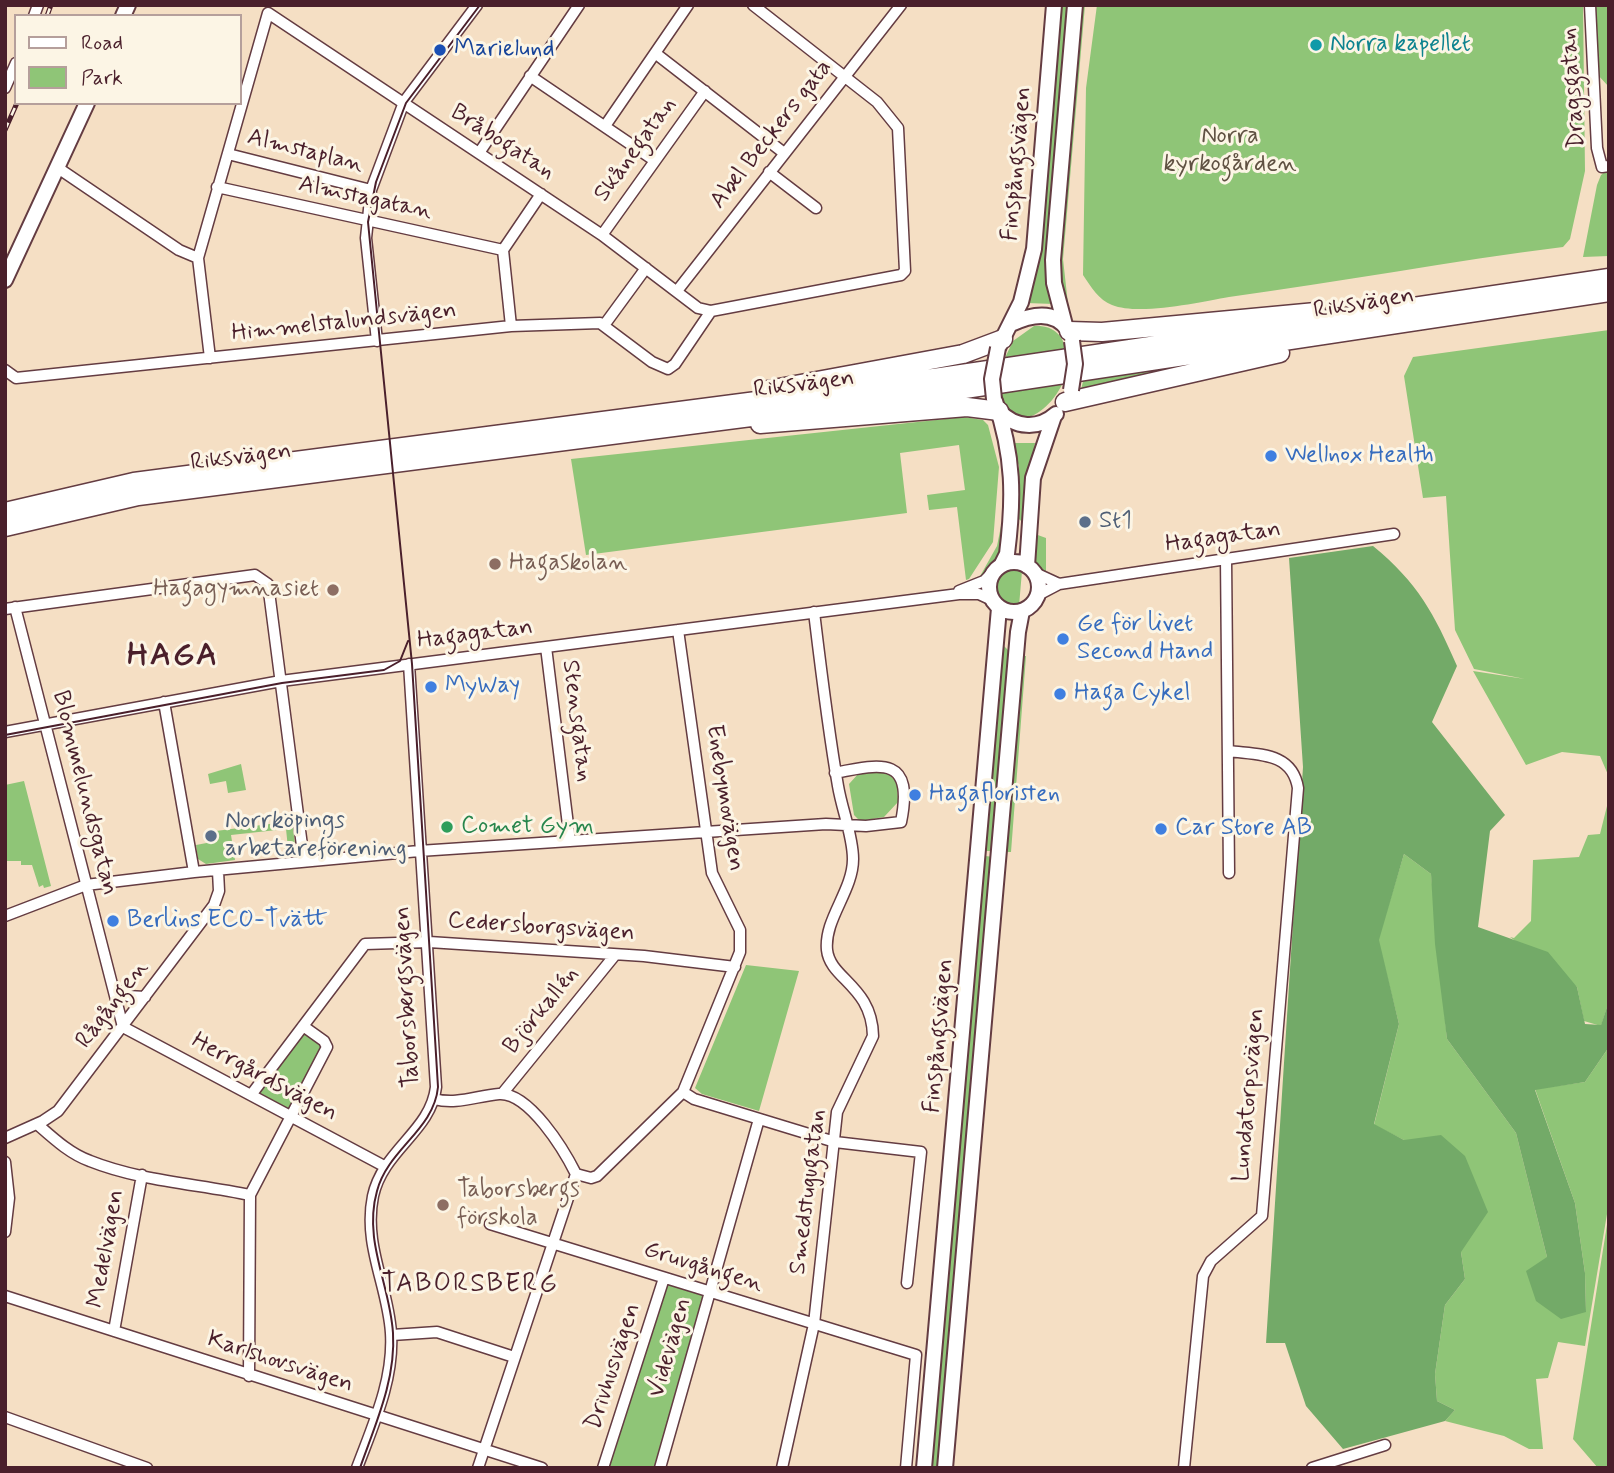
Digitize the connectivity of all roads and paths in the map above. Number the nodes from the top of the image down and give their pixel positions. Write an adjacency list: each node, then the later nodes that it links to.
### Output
1 (477, 5): 16 (street)
2 (579, 5): 11 (street)
3 (688, 5): 9 (street)
4 (753, 5): 12 (street)
5 (901, 5): 12 (street, Abel Beckers gata)
6 (1054, 5): 46 (main road, Finspångsvägen)
7 (1075, 5): 45 (main road, Finspångsvägen)
8 (1590, 5): 24 (street, Dragsgatan)
9 (655, 53): 14 (street); 19 (street)
10 (14, 68): 13 (street)
11 (530, 76): 19 (street); 20 (street)
12 (844, 76): 21 (street, Abel Beckers gata); 41 (street)
13 (5, 88)
14 (705, 91): 21 (street); 23 (street, Skånegatan)
15 (242, 98): 16 (street, Bråbogatan)
16 (404, 102): 20 (street, Bråbogatan); 28 (street)
17 (86, 105): 25 (main road)
18 (240, 105): 22 (street)
19 (605, 126): 23 (street)
20 (479, 153): 29 (street, Bråbogatan)
21 (784, 153): 26 (street, Abel Beckers gata)
22 (228, 154): 27 (street); 28 (street, Almstaplan)
23 (654, 160): 32 (street, Skånegatan)
24 (1605, 167)
25 (58, 168): 34 (street); 37 (main road)
26 (769, 172): 30 (street); 38 (street, Abel Beckers gata)
27 (217, 187): 31 (street, Almstagatan); 34 (street)
28 (371, 190): 31 (street)
29 (541, 194): 32 (street, Bråbogatan); 33 (street)
30 (816, 208)
31 (365, 222): 33 (street, Almstagatan); 47 (street)
32 (602, 235): 35 (street, Bråbogatan)
33 (503, 250): 44 (street)
34 (198, 258): 48 (street)
35 (646, 268): 38 (street, Bråbogatan); 43 (street)
36 (1609, 278): 40 (highway, Riksvägen)
37 (5, 280)
38 (677, 291): 41 (street, Bråbogatan)
39 (1609, 292): 42 (highway, Riksvägen)
40 (1411, 308): 45 (highway); 52 (highway, Riksvägen)
41 (711, 311): 43 (street)
42 (1440, 317): 50 (highway); 52 (highway, Riksvägen)
43 (605, 324): 44 (street, Himmelstalundsvägen)
44 (511, 326): 47 (street, Himmelstalundsvägen)
45 (1069, 332): 46 (main road); 50 (main road, bridge)
46 (1004, 337): 51 (main road, bridge); 52 (highway)
47 (377, 341): 48 (street, Himmelstalundsvägen)
48 (210, 358): 49 (street, Himmelstalundsvägen)
49 (5, 370)
50 (1063, 402): 51 (main road); 58 (main road)
51 (997, 405): 52 (highway); 57 (main road)
52 (704, 416): 53 (highway, Riksvägen); 54 (highway, Riksvägen)
53 (5, 512)
54 (5, 527)
55 (1394, 534): 56 (street, Hagagatan)
56 (1226, 558): 59 (street, Hagagatan); 73 (street)
57 (998, 568): 58 (main road); 60 (street, Hagagatan); 62 (main road)
58 (1030, 569): 59 (street); 61 (main road)
59 (1059, 584): 61 (street, Hagagatan)
60 (953, 594): 62 (street, Hagagatan); 65 (street, Hagagatan)
61 (1038, 595): 64 (main road)
62 (996, 604): 64 (main road); 130 (main road, Finspångsvägen)
63 (10, 608): 69 (street); 71 (street, Blommelundsgatan)
64 (1023, 611): 131 (main road, Finspångsvägen)
65 (814, 612): 66 (street, Hagagatan); 74 (street, Smedstugugatan)
66 (678, 630): 67 (street, Hagagatan); 76 (street, Enebymovägen)
67 (546, 647): 68 (street, Hagagatan); 77 (street, Stensgatan)
68 (409, 664): 69 (street, Hagagatan); 78 (street, Taborsbergsvägen)
69 (281, 681): 70 (street, Hagagatan); 79 (street)
70 (163, 702): 71 (street, Hagagatan); 81 (street)
71 (44, 723): 72 (street, Hagagatan); 83 (street, Blommelundsgatan)
72 (5, 732)
73 (1229, 751): 82 (street); 132 (street, Lundatorpsvägen)
74 (835, 773): 75 (street, Smedstugugatan); 75 (street)
75 (845, 825): 76 (street); 100 (street, Smedstugugatan)
76 (707, 831): 77 (street); 87 (street, Enebymovägen)
77 (570, 841): 78 (street)
78 (421, 850): 79 (street); 85 (street, Taborsbergsvägen)
79 (304, 861): 80 (street)
80 (218, 871): 81 (street); 89 (street, Rågången)
81 (194, 872): 83 (street)
82 (1229, 873)
83 (86, 884): 84 (street); 88 (street, Blommelundsgatan)
84 (5, 916)
85 (427, 942): 86 (street, Cedersborgsvägen); 90 (street, Cedersborgsvägen); 95 (street, Taborsbergsvägen)
86 (615, 955): 87 (street, Cedersborgsvägen); 93 (street, Björkallén)
87 (736, 967): 92 (street, Enebymovägen)
88 (114, 989): 89 (street); 91 (street, Blommelundsgatan)
89 (145, 997): 91 (street, Rågången)
90 (303, 1026): 94 (street, Cedersborgsvägen); 96 (street)
91 (123, 1027): 94 (street, Herrgårdsvägen); 98 (street, Rågången)
92 (683, 1091): 97 (street); 103 (street, Enebymovägen)
93 (502, 1094): 95 (street); 103 (street)
94 (251, 1095): 96 (street, Herrgårdsvägen)
95 (434, 1099): 102 (street, Taborsbergsvägen)
96 (291, 1117): 102 (street, Herrgårdsvägen); 105 (street)
97 (759, 1119): 100 (street); 111 (street, Videvägen)
98 (37, 1124): 99 (street, Rågången); 104 (street)
99 (5, 1138)
100 (835, 1142): 110 (street); 113 (street, Smedstugugatan)
101 (5, 1162): 107 (street)
102 (384, 1166): 115 (street, Taborsbergsvägen)
103 (576, 1174): 108 (street)
104 (142, 1175): 105 (street); 114 (street, Medelvägen)
105 (250, 1195): 117 (street)
106 (490, 1224): 108 (street, Gruvgången)
107 (5, 1232)
108 (552, 1244): 109 (street, Gruvgången); 116 (street)
109 (664, 1279): 111 (street, Gruvgången); 126 (street, Drivhusvägen)
110 (907, 1283)
111 (708, 1293): 113 (street, Gruvgången); 127 (street, Videvägen)
112 (5, 1296): 114 (street, Karlshovsvägen)
113 (814, 1324): 128 (street, Smedstugugatan); 129 (street, Gruvgången)
114 (114, 1331): 117 (street, Karlshovsvägen)
115 (392, 1335): 116 (street); 118 (street, Taborsbergsvägen)
116 (514, 1357): 121 (street)
117 (249, 1376): 118 (street, Karlshovsvägen)
118 (376, 1416): 121 (street, Karlshovsvägen); 123 (street, Taborsbergsvägen)
119 (5, 1417): 122 (street)
120 (1385, 1445): 133 (street)
121 (485, 1449): 124 (street); 125 (street, Karlshovsvägen)
122 (147, 1468)
123 (357, 1468)
124 (478, 1468)
125 (542, 1468)
126 (603, 1468)
127 (660, 1468)
128 (782, 1468)
129 (906, 1468)
130 (924, 1468)
131 (945, 1468)
132 (1184, 1468)
133 (1312, 1468)

